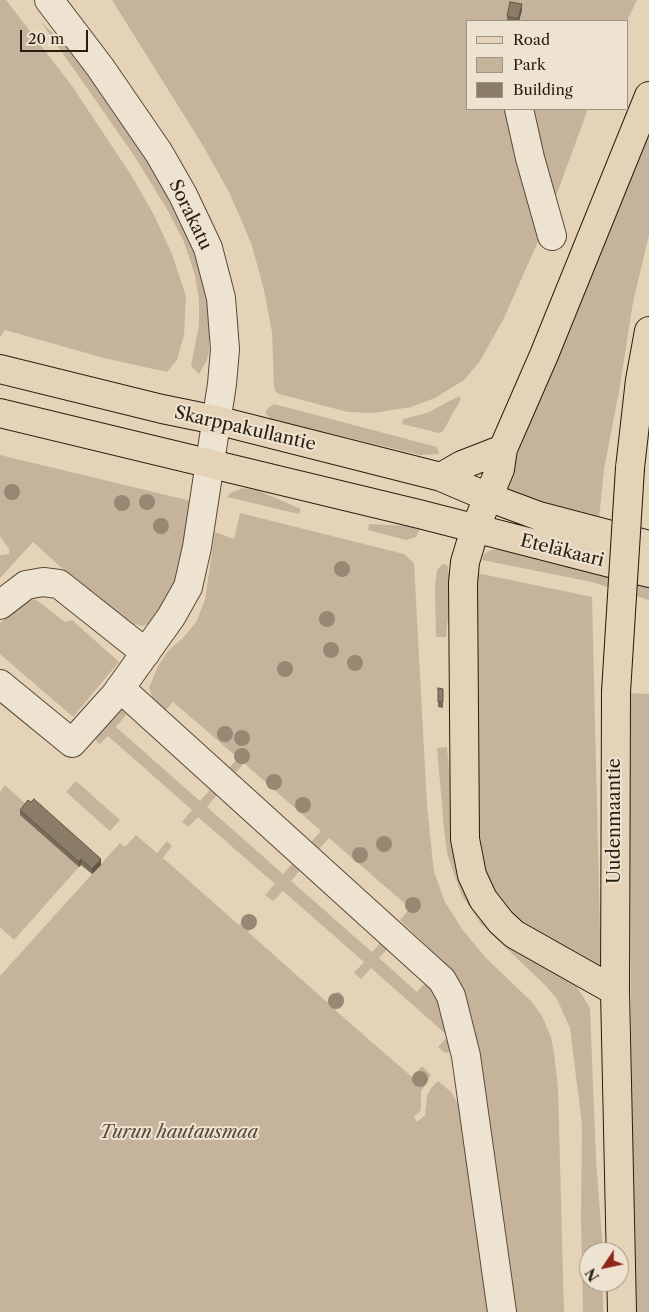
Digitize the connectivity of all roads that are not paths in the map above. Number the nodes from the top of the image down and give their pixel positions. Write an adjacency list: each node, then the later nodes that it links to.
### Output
1 (49, 0): 8 (street, Sorakatu)
2 (649, 96): 9 (main road)
3 (519, 110): 4 (street)
4 (552, 236)
5 (649, 332): 20 (main road, Uudenmaantie, bridge)
6 (0, 369): 8 (main road, Skarppakullantie)
7 (0, 413): 10 (main road)
8 (216, 420): 10 (street, Sorakatu); 11 (main road, Skarppakullantie)
9 (503, 449): 11 (main road); 12 (main road)
10 (209, 465): 13 (main road); 17 (street, Sorakatu)
11 (441, 477): 12 (main road, Skarppakullantie)
12 (488, 497): 13 (main road); 14 (main road, Eteläkaari)
13 (475, 529): 15 (main road, Eteläkaari); 20 (main road)
14 (649, 545)
15 (649, 573)
16 (0, 605): 17 (street)
17 (146, 653): 19 (street, Sorakatu)
18 (0, 684): 19 (street, Sorakatu)
19 (120, 688): 21 (street)
20 (615, 990): 22 (main road, Uudenmaantie)
21 (502, 1312)
22 (622, 1312)

